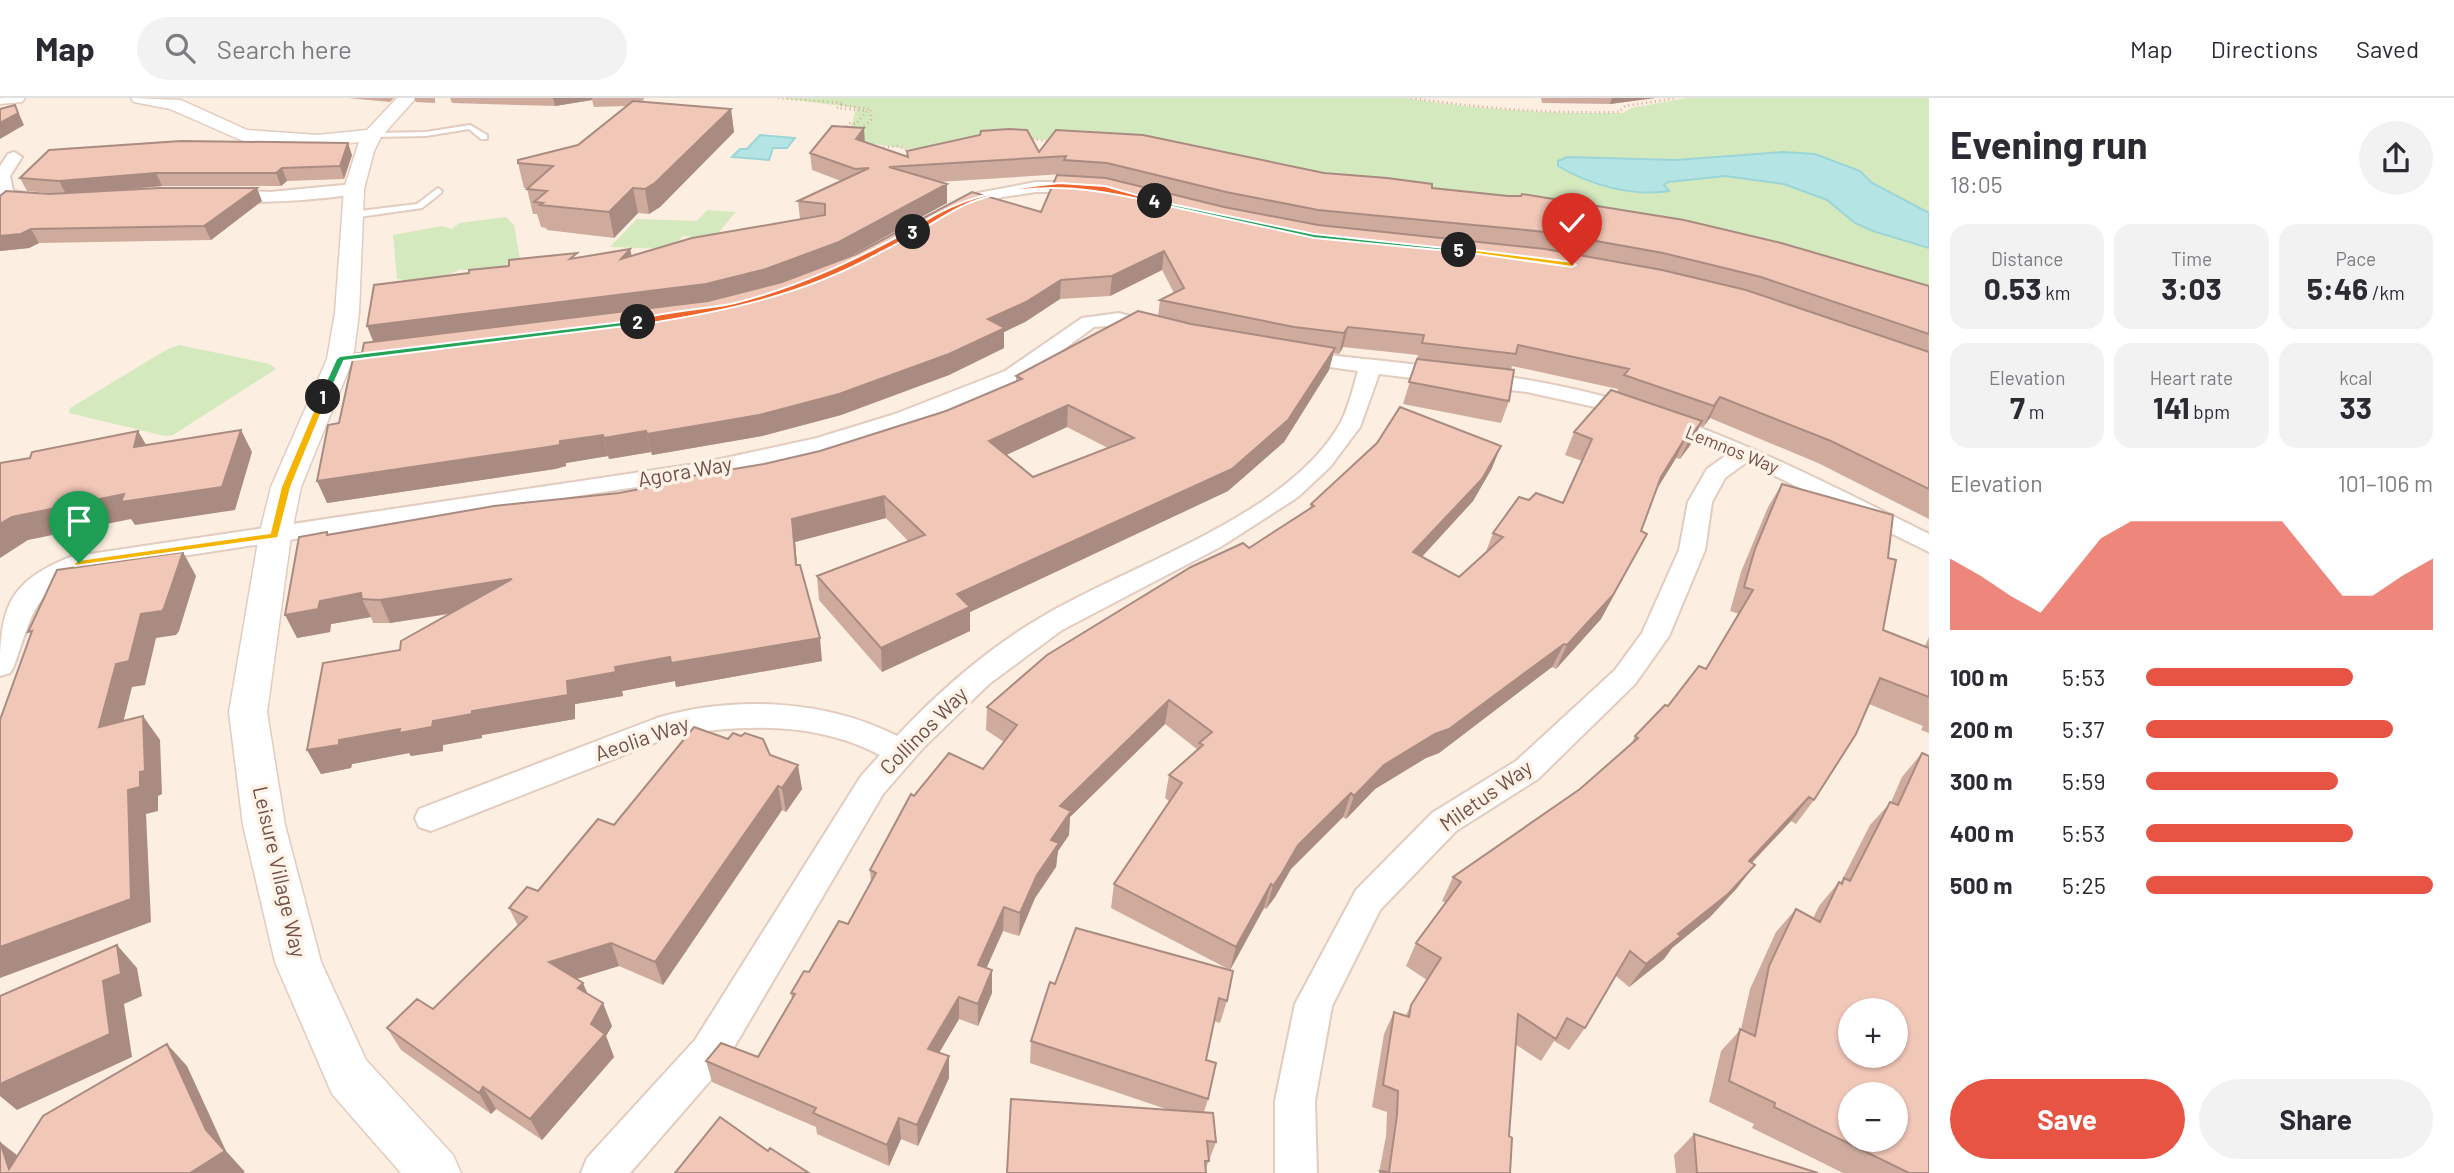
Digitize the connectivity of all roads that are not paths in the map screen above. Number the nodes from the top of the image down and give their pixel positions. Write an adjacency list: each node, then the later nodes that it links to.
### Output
1 (16, 98): 5 (street)
2 (140, 98): 6 (street)
3 (198, 98): 6 (street); 7 (street)
4 (407, 98): 7 (street, Leisure Village Way)
5 (0, 99)
6 (176, 104): 7 (street)
7 (373, 135): 8 (lane); 14 (street, Leisure Village Way)
8 (484, 137)
9 (13, 157): 13 (street)
10 (1105, 188): 15 (street)
11 (438, 191): 14 (lane)
12 (204, 195): 14 (street)
13 (50, 200)
14 (353, 202): 20 (street, Leisure Village Way)
15 (933, 220)
16 (1177, 334): 20 (street, Agora Way)
17 (1276, 354): 18 (street, Lemnos Way)
18 (1370, 367): 19 (street, Lemnos Way); 23 (street, Collinos Way)
19 (1746, 452): 21 (street, Lemnos Way); 27 (street, Miletus Way)
20 (275, 536): 22 (street, Agora Way); 25 (street, Leisure Village Way)
21 (1929, 544)
22 (0, 666)
23 (900, 751): 24 (street, Aeolia Way); 26 (street, Collinos Way)
24 (431, 818)
25 (435, 1173)
26 (602, 1173)
27 (1296, 1173)

